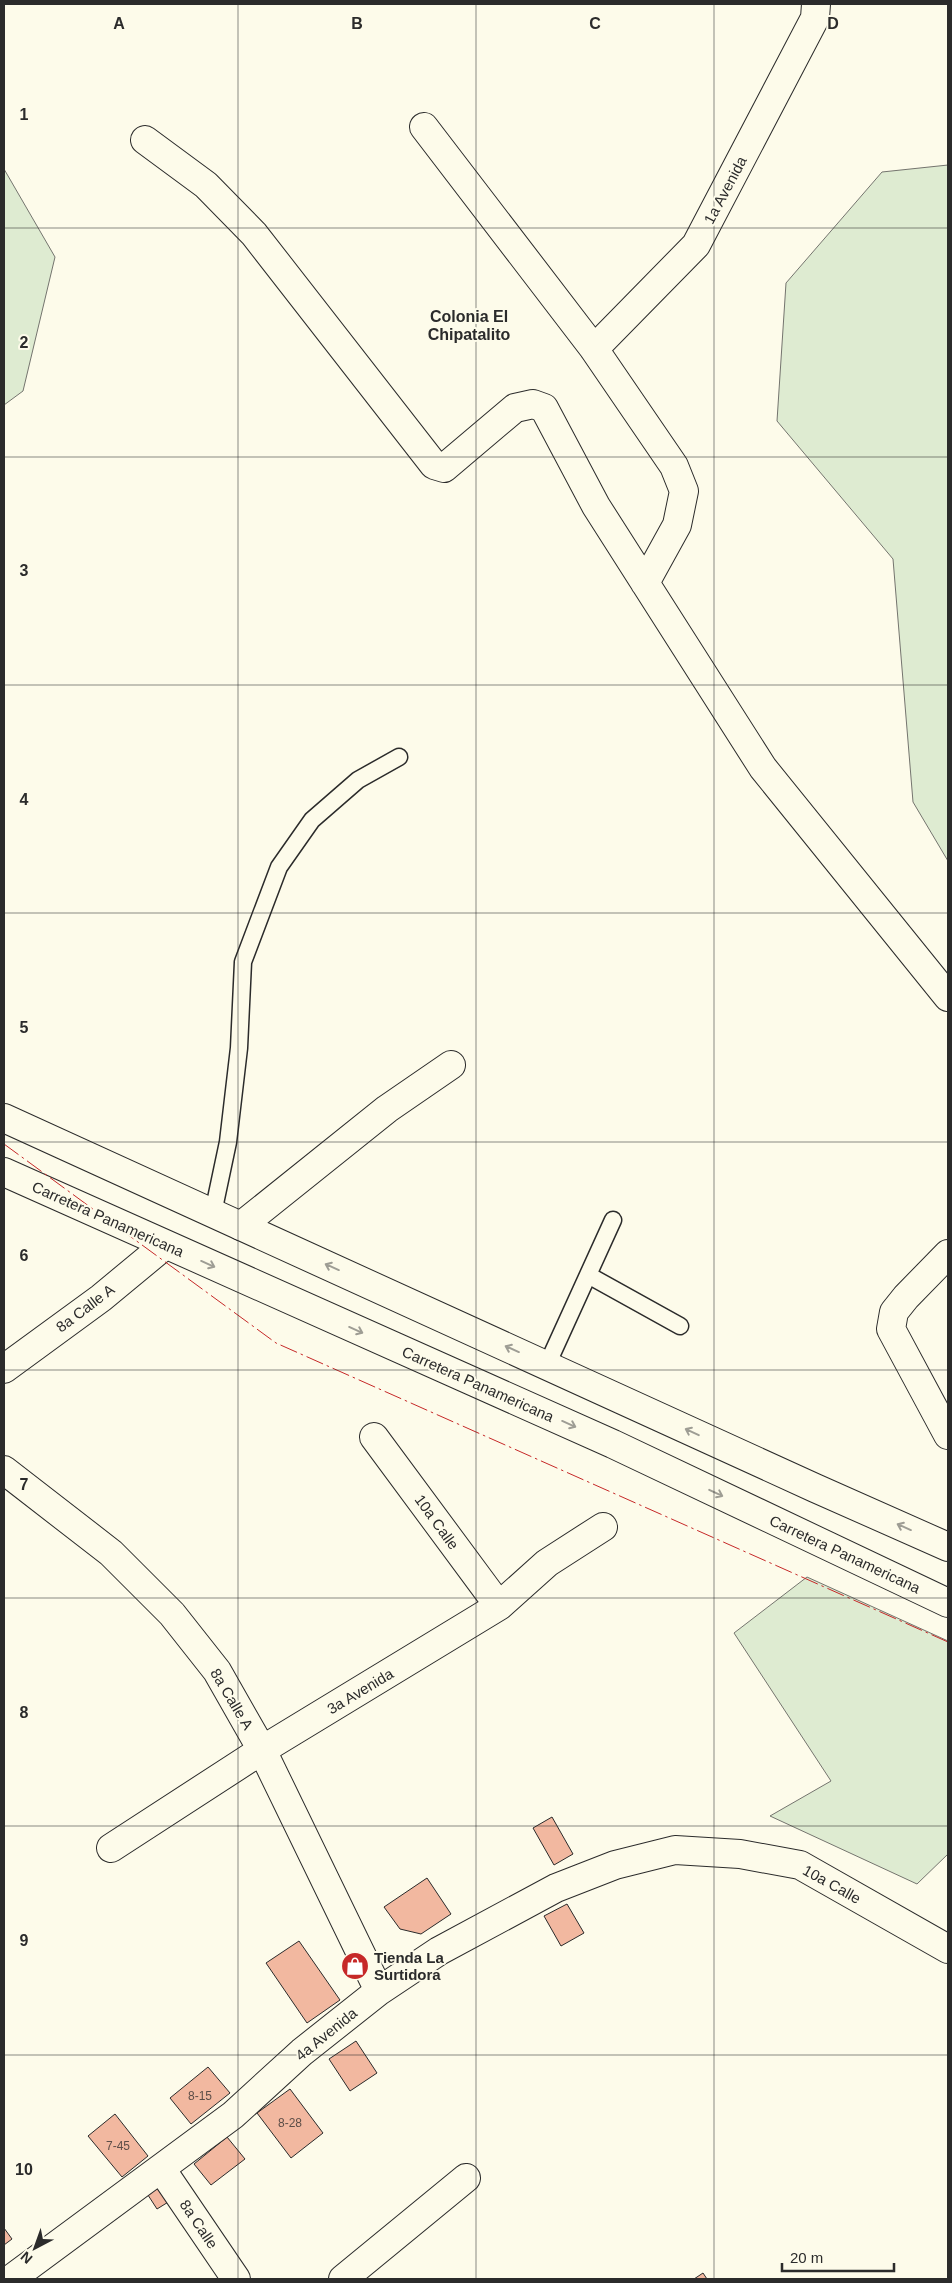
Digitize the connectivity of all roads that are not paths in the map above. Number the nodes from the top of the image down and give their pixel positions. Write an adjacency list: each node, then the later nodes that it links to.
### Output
1 (816, 4): 4 (main road, 1a Avenida)
2 (424, 127): 4 (main road)
3 (145, 140): 5 (main road)
4 (594, 349): 5 (main road)
5 (645, 583): 7 (main road)
6 (399, 757): 11 (lane)
7 (948, 997)
8 (451, 1065): 13 (main road)
9 (4, 1118): 11 (main road)
10 (4, 1174): 14 (main road, Carretera Panamericana)
11 (213, 1213): 13 (main road)
12 (613, 1220): 16 (lane)
13 (241, 1226): 18 (main road, one-way to 13)
14 (165, 1245): 19 (main road, 8a Calle A); 25 (main road, Carretera Panamericana, one-way to 25)
15 (948, 1254): 20 (main road)
16 (588, 1274): 17 (lane); 18 (lane)
17 (680, 1326)
18 (547, 1364): 24 (main road, one-way to 18)
19 (4, 1369)
20 (948, 1435)
21 (374, 1438): 26 (main road, 10a Calle)
22 (4, 1470): 27 (main road, 8a Calle A)
23 (604, 1527): 26 (main road, 3a Avenida)
24 (948, 1547)
25 (948, 1603)
26 (499, 1606): 27 (main road, 3a Avenida)
27 (262, 1750): 28 (main road, 3a Avenida); 31 (main road, 8a Calle A)
28 (111, 1848)
29 (675, 1850): 30 (main road, 10a Calle); 31 (main road, 4a Avenida)
30 (948, 1949)
31 (379, 1991): 32 (main road, 4a Avenida)
32 (162, 2170): 34 (main road, 4a Avenida); 35 (main road, 8a Calle)
33 (466, 2178): 36 (main road)
34 (11, 2279)
35 (236, 2279)
36 (343, 2279)

